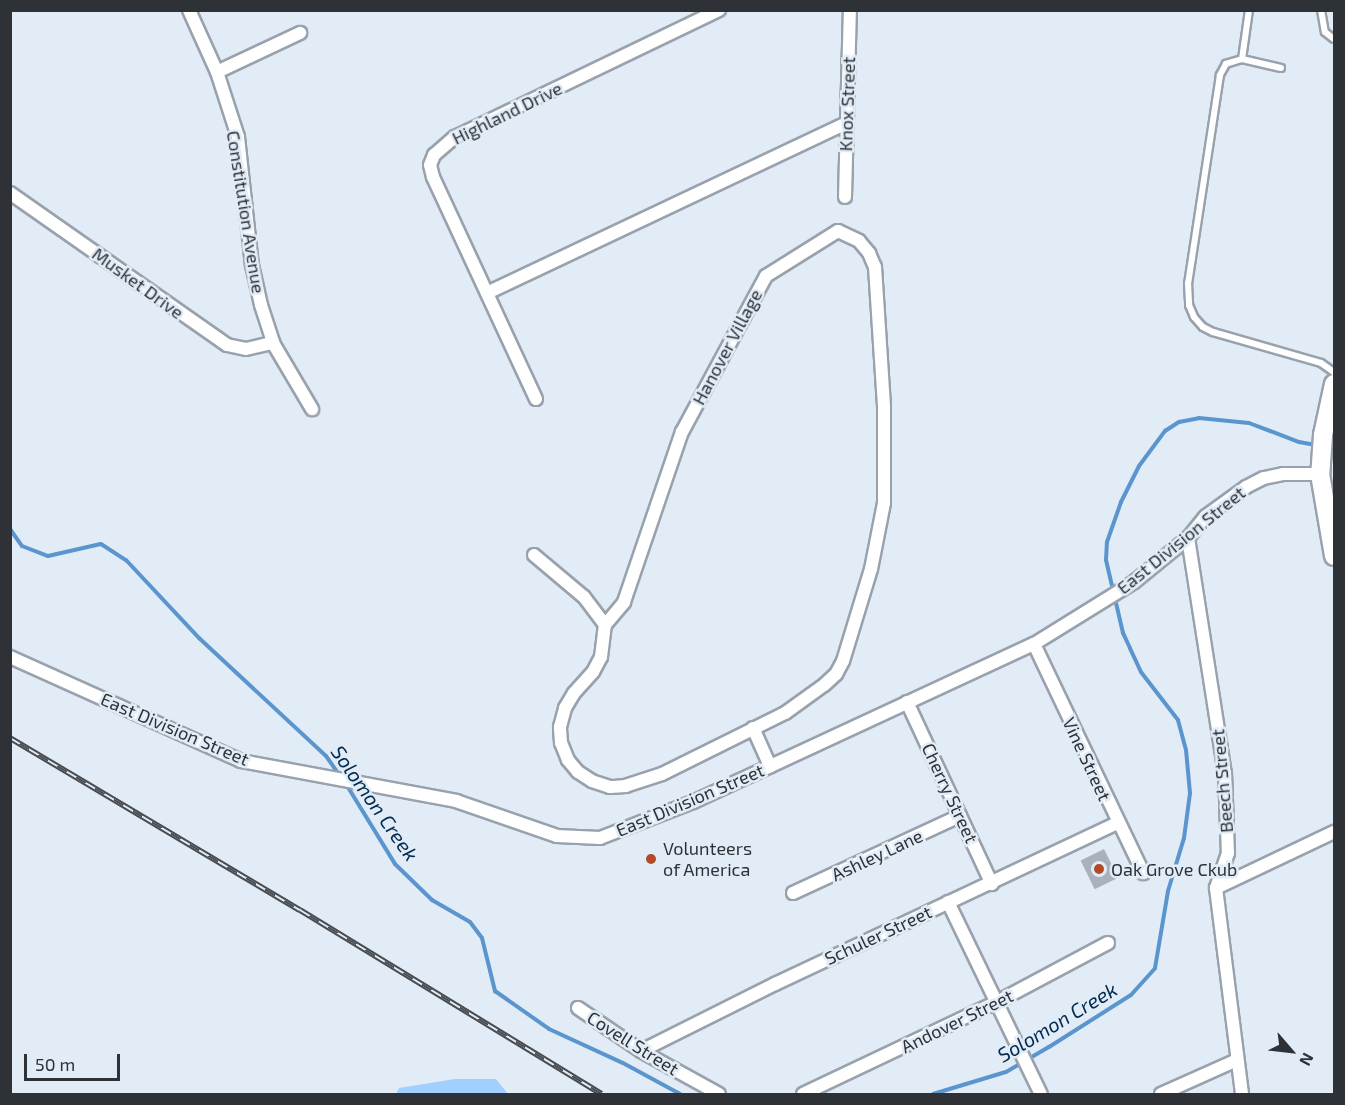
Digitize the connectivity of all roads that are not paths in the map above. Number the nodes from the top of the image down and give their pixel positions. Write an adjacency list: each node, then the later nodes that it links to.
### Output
1 (189, 10): 10 (street, Constitution Avenue)
2 (719, 10): 14 (street, Highland Drive)
3 (850, 10): 11 (street, Knox Street)
4 (1249, 10): 8 (lane)
5 (1321, 10): 7 (lane)
6 (300, 33): 10 (street)
7 (1335, 39)
8 (1242, 59): 9 (lane); 16 (lane)
9 (1281, 68)
10 (217, 72): 15 (street, Constitution Avenue)
11 (847, 123): 13 (street, Knox Street); 14 (street)
12 (10, 193): 15 (street, Musket Drive)
13 (844, 197)
14 (487, 293): 18 (street, Highland Drive)
15 (273, 343): 20 (street, Constitution Avenue)
16 (1335, 372)
17 (1335, 384): 19 (main road)
18 (536, 399)
19 (1332, 404): 21 (main road)
20 (312, 409)
21 (1323, 469): 22 (street, East Division Street); 24 (main road)
22 (1188, 538): 26 (street, East Division Street); 36 (street, Beech Street)
23 (534, 555): 25 (street)
24 (1335, 556)
25 (605, 625): 29 (street, Hanover Village); 29 (street, Hanover Village)
26 (1034, 644): 28 (street, East Division Street); 32 (street, Vine Street)
27 (10, 657): 30 (street, East Division Street)
28 (907, 702): 30 (street, East Division Street); 31 (street, Cherry Street)
29 (753, 728): 30 (street)
30 (770, 765)
31 (960, 816): 35 (street, Cherry Street); 37 (street, Ashley Lane)
32 (1117, 823): 34 (street, Vine Street); 35 (street, Schuler Street)
33 (1335, 832): 36 (street)
34 (1143, 873)
35 (992, 884): 38 (street, Schuler Street)
36 (1216, 888): 43 (street, Beech Street)
37 (793, 893)
38 (948, 902): 40 (street); 42 (street, Schuler Street)
39 (1108, 943): 40 (street, Andover Street)
40 (996, 1004): 45 (street, Andover Street); 46 (street)
41 (578, 1008): 42 (street, Covell Street)
42 (641, 1050): 44 (street, Covell Street)
43 (1237, 1060): 47 (street); 48 (street, Beech Street)
44 (719, 1095)
45 (803, 1095)
46 (1041, 1095)
47 (1161, 1095)
48 (1242, 1095)

